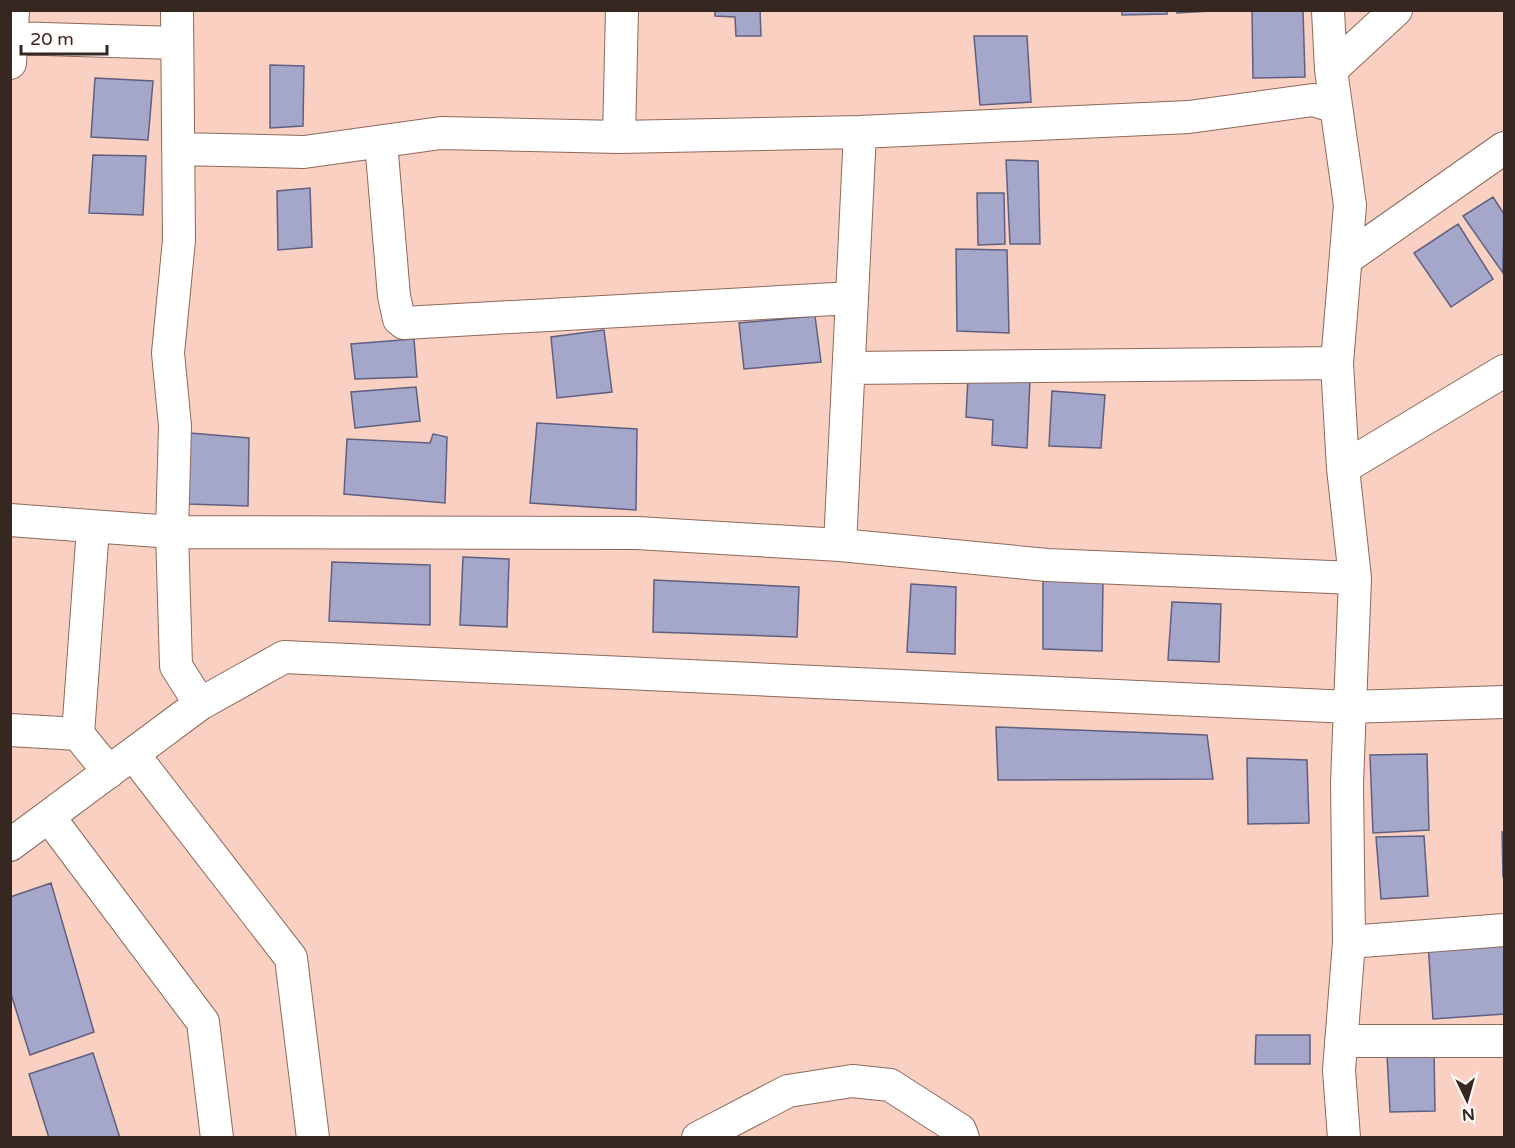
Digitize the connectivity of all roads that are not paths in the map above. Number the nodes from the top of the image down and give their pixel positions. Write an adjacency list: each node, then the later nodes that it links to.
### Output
1 (177, 10): 6 (street)
2 (622, 10): 10 (street)
3 (1329, 10): 7 (street)
4 (1396, 10): 7 (street)
5 (12, 37): 6 (street)
6 (177, 43): 13 (street)
7 (1331, 70): 8 (street)
8 (1336, 107): 9 (street); 14 (street)
9 (860, 132): 10 (street); 15 (street)
10 (619, 137): 11 (street)
11 (381, 142): 13 (street); 15 (street)
12 (1504, 148): 14 (street)
13 (178, 149): 22 (street)
14 (1346, 259): 16 (street)
15 (852, 298): 17 (street)
16 (1337, 363): 17 (street); 19 (street)
17 (850, 368): 23 (street)
18 (1504, 371): 19 (street)
19 (1343, 468): 24 (street)
20 (10, 520): 21 (street)
21 (93, 528): 22 (street); 29 (street)
22 (172, 532): 23 (street); 26 (street)
23 (840, 545): 24 (street)
24 (1355, 578): 27 (street)
25 (1504, 702): 27 (street)
26 (200, 704): 27 (street); 30 (street)
27 (1349, 707): 34 (street)
28 (10, 730): 29 (street)
29 (78, 734): 30 (street)
30 (121, 763): 31 (street); 38 (street)
31 (49, 817): 32 (street); 37 (street)
32 (10, 845)
33 (1504, 930): 34 (street)
34 (1349, 942): 35 (street)
35 (1341, 1041): 36 (street); 41 (street)
36 (1504, 1041)
37 (217, 1137)
38 (313, 1137)
39 (698, 1137): 40 (street)
40 (963, 1137)
41 (1344, 1137)

